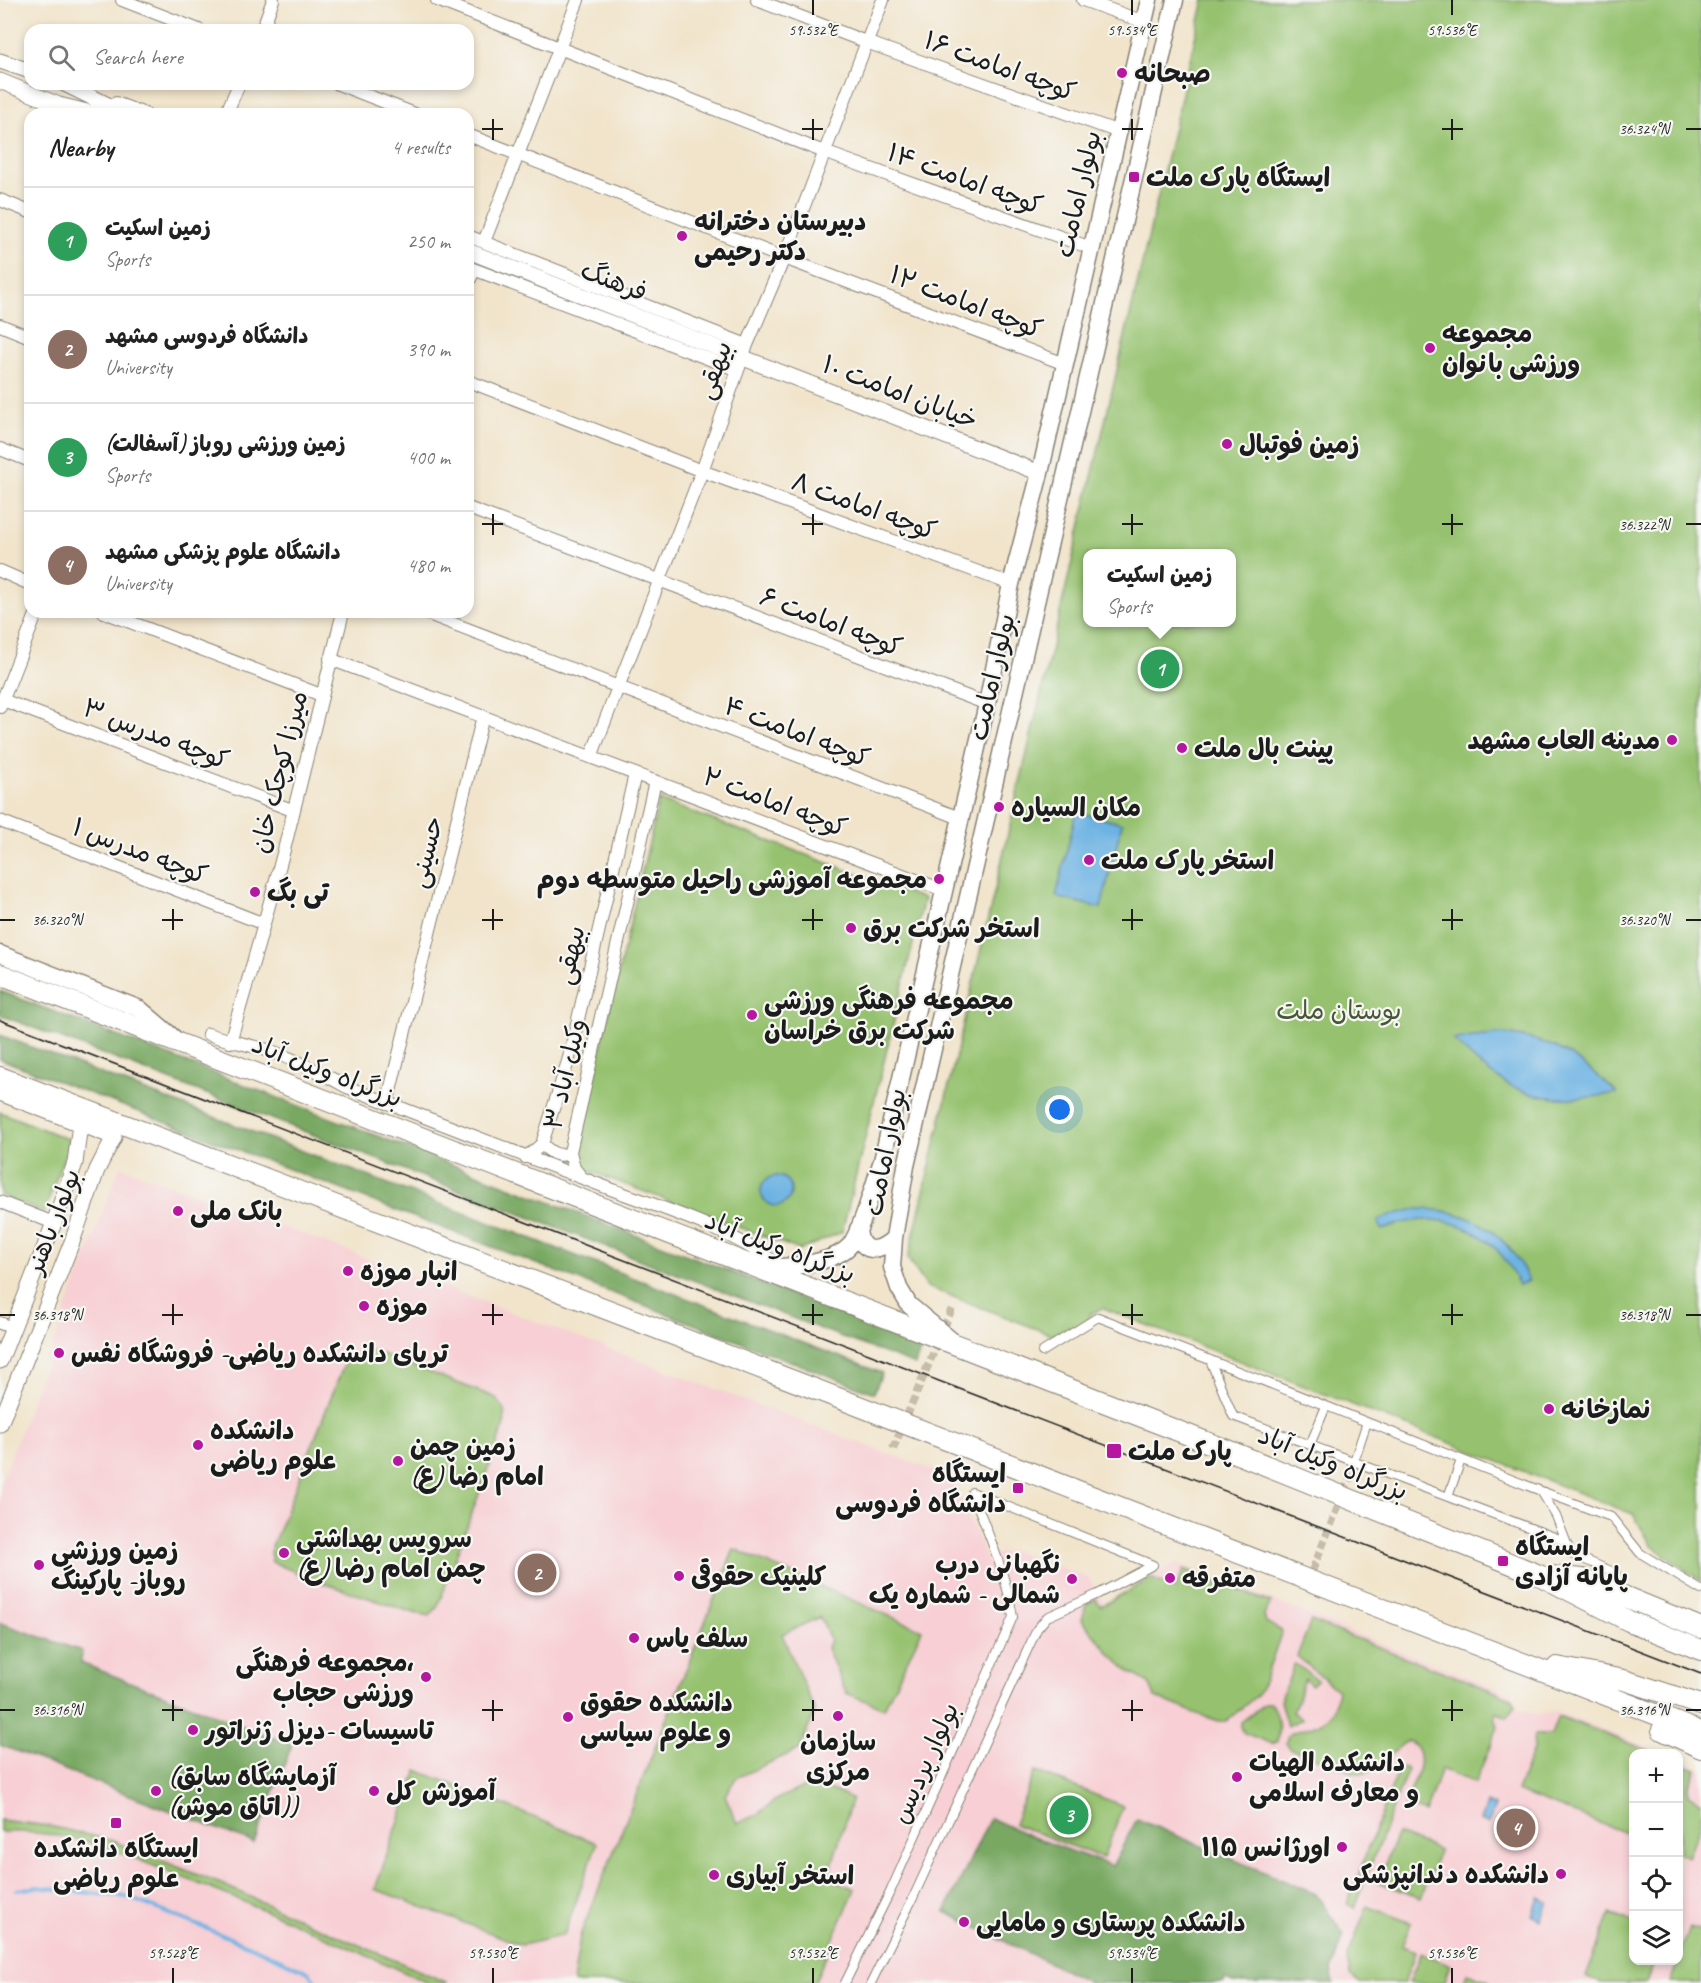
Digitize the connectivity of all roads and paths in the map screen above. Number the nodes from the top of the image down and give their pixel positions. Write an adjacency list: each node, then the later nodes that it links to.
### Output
1 (122, 0): 11 (street)
2 (273, 0): 12 (street)
3 (437, 0): 14 (street, کوچه امامت ۱۴)
4 (578, 0): 14 (street)
5 (757, 0): 13 (street, کوچه امامت ۱۶)
6 (883, 0): 13 (street, بیهقی)
7 (1083, 0): 10 (street)
8 (1149, 0): 10 (main road, بولوار امامت)
9 (1175, 0): 92 (main road, بولوار امامت)
10 (1144, 22): 29 (main road, بولوار امامت)
11 (184, 24)
12 (264, 24)
13 (866, 42): 29 (street, کوچه امامت ۱۶); 31 (street, بیهقی)
14 (560, 48): 31 (street, کوچه امامت ۱۴); 32 (street)
15 (0, 61): 16 (street)
16 (24, 69)
17 (0, 81): 22 (street)
18 (78, 90): 25 (street)
19 (82, 90): 26 (street)
20 (236, 90): 27 (street)
21 (353, 90): 28 (street)
22 (59, 105): 23 (street); 24 (street)
23 (66, 108)
24 (71, 108)
25 (114, 108)
26 (129, 108)
27 (229, 108)
28 (400, 108)
29 (1119, 132): 37 (main road, بولوار امامت)
30 (474, 137): 32 (street, کوچه امامت ۱۲)
31 (824, 152): 37 (street, کوچه امامت ۱۴); 39 (street, بیهقی)
32 (519, 154): 36 (street); 39 (street, کوچه امامت ۱۲)
33 (0, 200): 34 (street)
34 (24, 210)
35 (474, 238): 36 (street)
36 (484, 242): 43 (street)
37 (1091, 248): 44 (main road, بولوار امامت)
38 (474, 253): 43 (street, فرهنگ)
39 (784, 258): 43 (street, بیهقی); 44 (street, کوچه امامت ۱۲)
40 (474, 269): 43 (street)
41 (0, 325): 42 (street)
42 (24, 335)
43 (742, 358): 48 (street, بیهقی); 49 (street, خیابان امامت ۱۰)
44 (1065, 364): 49 (main road, بولوار امامت)
45 (474, 383): 48 (street, کوچه امامت ۸)
46 (0, 449): 47 (street)
47 (24, 459)
48 (702, 471): 52 (street, بیهقی); 54 (street, کوچه امامت ۸)
49 (1040, 473): 54 (main road, بولوار امامت)
50 (474, 510): 52 (street, کوچه امامت ۶)
51 (0, 572): 53 (street)
52 (659, 581): 60 (street, بیهقی); 63 (street, کوچه امامت ۶)
53 (24, 582)
54 (1011, 584): 63 (main road, بولوار امامت)
55 (35, 618): 62 (street)
56 (120, 618): 61 (street)
57 (341, 618): 59 (street, میرزا کوچک خان)
58 (439, 618): 60 (street, کوچه امامت ۴)
59 (330, 659): 61 (street, میرزا کوچک خان); 64 (street, کوچه امامت ۲)
60 (618, 687): 65 (street, بیهقی); 69 (street, کوچه امامت ۴)
61 (321, 695): 68 (street, میرزا کوچک خان)
62 (1, 702): 68 (street, کوچه مدرس ۳)
63 (987, 704): 69 (main road, بولوار امامت)
64 (483, 716): 65 (street, کوچه امامت ۲); 81 (street, حسینی)
65 (591, 757): 66 (street, کوچه امامت ۲)
66 (635, 774): 67 (street, کوچه امامت ۲); 73 (street, بیهقی)
67 (655, 781): 71 (street, کوچه امامت ۲); 74 (street, بیهقی)
68 (292, 810): 72 (street, میرزا کوچک خان)
69 (960, 818): 71 (main road, بولوار امامت)
70 (0, 821): 72 (street, کوچه مدرس ۱)
71 (943, 890): 91 (main road, بولوار امامت)
72 (264, 924): 79 (street, میرزا کوچک خان)
73 (597, 937): 74 (street); 83 (street, بیهقی)
74 (618, 943): 84 (street, ۳ وکیل آباد)
75 (0, 954): 78 (main road)
76 (0, 974): 78 (highway, بزرگراه وکیل آباد)
77 (208, 1034): 79 (street)
78 (178, 1042): 93 (highway, بزرگراه وکیل آباد)
79 (230, 1042): 81 (street)
80 (6, 1087): 82 (street); 115 (highway)
81 (387, 1103): 85 (street)
82 (81, 1124): 86 (street, بولوار باهنر); 87 (street, بولوار باهنر)
83 (542, 1144): 84 (street); 85 (street)
84 (570, 1152): 88 (street, ۳ وکیل آباد)
85 (525, 1157): 88 (street)
86 (75, 1164): 87 (street); 90 (street, بولوار باهنر)
87 (97, 1170): 100 (street, بولوار باهنر)
88 (580, 1177): 94 (street)
89 (0, 1202): 90 (street)
90 (54, 1223): 95 (street, بولوار باهنر)
91 (858, 1229): 92 (main road); 94 (main road, بولوار امامت)
92 (894, 1238): 96 (main road, بولوار امامت)
93 (754, 1267): 94 (main road, بولوار امامت); 96 (highway, بزرگراه وکیل آباد)
94 (782, 1268)
95 (6, 1325): 98 (street, بولوار باهنر)
96 (956, 1345): 111 (highway, بزرگراه وکیل آباد)
97 (1042, 1352): 99 (street)
98 (0, 1360)
99 (1210, 1360): 101 (street); 104 (street)
100 (5, 1396): 103 (street, بولوار باهنر)
101 (1326, 1406): 102 (street); 104 (street)
102 (1368, 1422): 105 (street); 106 (street)
103 (0, 1424)
104 (1310, 1445): 106 (street)
105 (1461, 1460): 107 (street); 108 (street)
106 (1354, 1461): 108 (street)
107 (1540, 1491): 109 (street); 112 (street)
108 (1448, 1497): 109 (street)
109 (1565, 1540): 110 (street)
110 (1616, 1573)
111 (1539, 1575): 113 (highway, بزرگراه وکیل آباد); 114 (highway, بزرگراه وکیل آباد)
112 (1701, 1590)
113 (1701, 1628)
114 (1701, 1650)
115 (1507, 1658): 116 (highway); 117 (highway); 118 (highway)
116 (1701, 1705)
117 (1701, 1732)
118 (1701, 1748)
119 (845, 1983): 120 (street, بولوار پردیس)
120 (871, 1983)

